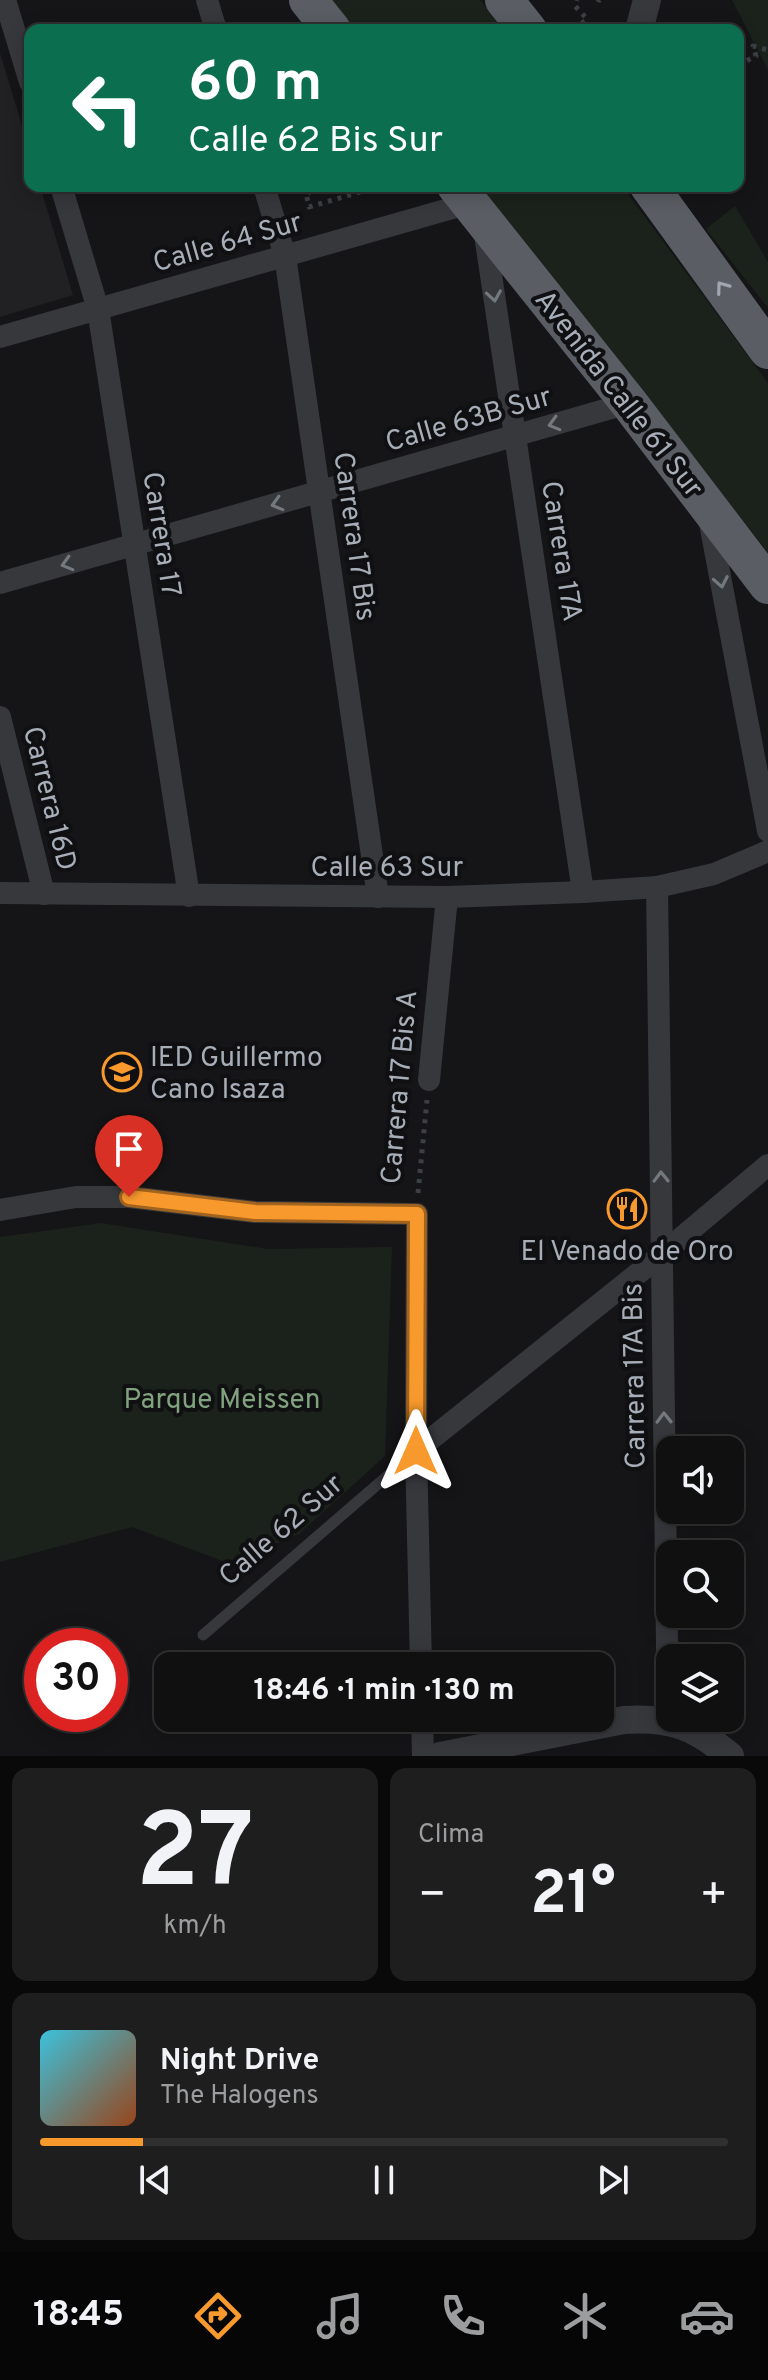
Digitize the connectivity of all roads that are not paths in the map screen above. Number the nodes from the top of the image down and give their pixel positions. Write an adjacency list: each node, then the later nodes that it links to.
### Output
1 (5, 0): 8 (street)
2 (207, 0): 5 (street)
3 (308, 0): 6 (highway)
4 (504, 0): 7 (highway)
5 (214, 24)
6 (327, 24)
7 (523, 24)
8 (24, 62)
9 (63, 192): 14 (street, Carrera 17)
10 (266, 192): 13 (street, Carrera 17 Bis)
11 (654, 192): 16 (highway, one-way to 11)
12 (470, 203): 13 (street, Calle 64 Sur); 17 (highway, Avenida Calle 61 Sur); 18 (street, Carrera 17A, one-way to 18)
13 (285, 256): 14 (street, Calle 64 Sur); 19 (street, Carrera 17 Bis)
14 (98, 309): 15 (street, Calle 64 Sur); 21 (street, Carrera 17)
15 (0, 337)
16 (768, 350)
17 (629, 403): 18 (street, Calle 63B Sur, one-way to 18); 20 (highway, Avenida Calle 61 Sur)
18 (515, 436): 19 (street, Calle 63B Sur); 28 (street, Carrera 17A)
19 (319, 491): 21 (street, Calle 63B Sur, one-way to 21); 32 (street, Carrera 17 Bis)
20 (707, 505): 23 (highway, Avenida Calle 61 Sur); 25 (street, one-way to 25)
21 (134, 544): 22 (street, Calle 63B Sur, one-way to 22); 31 (street, Carrera 17)
22 (0, 583)
23 (768, 585)
24 (0, 717): 30 (street, Carrera 16D)
25 (768, 831)
26 (768, 851): 27 (street, Calle 63 Sur)
27 (657, 887): 28 (street, Calle 63 Sur); 37 (street, Carrera 17A Bis, one-way to 27)
28 (583, 892): 33 (street, Calle 63 Sur)
29 (0, 893): 30 (street, Calle 63 Sur)
30 (44, 894): 31 (street, Calle 63 Sur)
31 (189, 896): 32 (street, Calle 63 Sur)
32 (378, 897): 33 (street, Calle 63 Sur)
33 (447, 897): 34 (street, Carrera 17 Bis A)
34 (429, 1080)
35 (768, 1165): 37 (street, Calle 62 Sur)
36 (0, 1210): 38 (street, Carrera 17 Bis A)
37 (661, 1255): 38 (street, Calle 62 Sur); 40 (street, Carrera 17A Bis, one-way to 37)
38 (416, 1451): 39 (lane, Calle 62 Sur); 41 (street, Carrera 17 Bis A)
39 (203, 1635)
40 (667, 1644)
41 (421, 1652)
42 (656, 1720): 46 (street)
43 (422, 1732): 45 (street)
44 (693, 1732): 47 (street)
45 (423, 1756)
46 (440, 1756)
47 (730, 1756)

